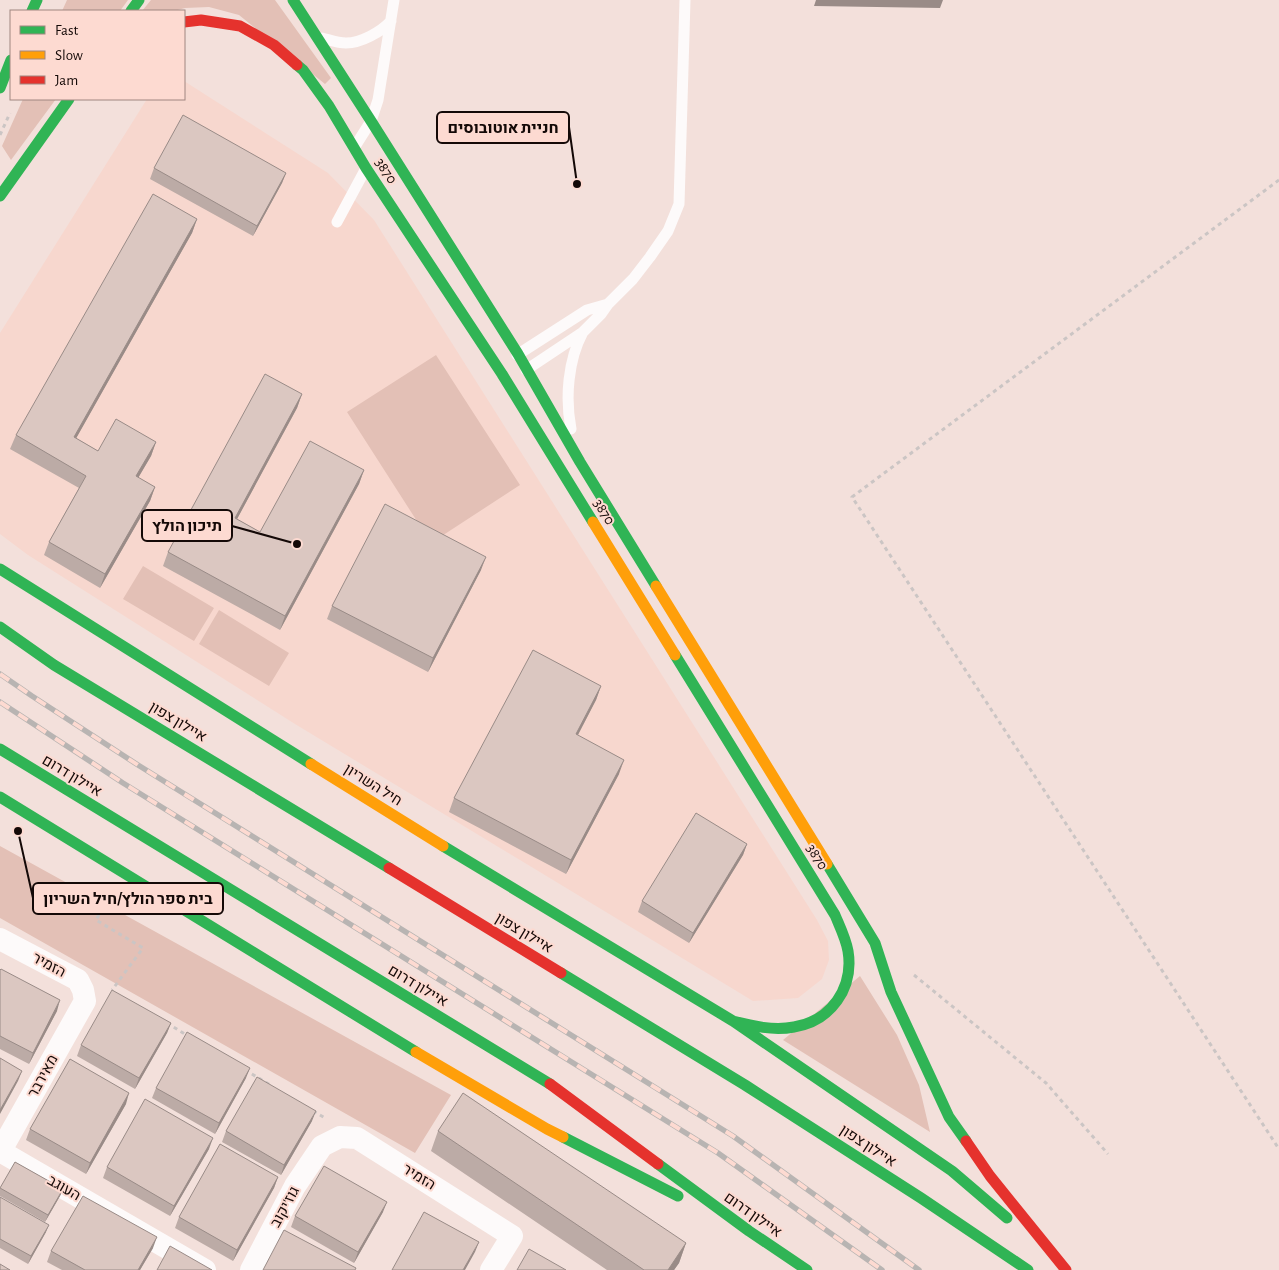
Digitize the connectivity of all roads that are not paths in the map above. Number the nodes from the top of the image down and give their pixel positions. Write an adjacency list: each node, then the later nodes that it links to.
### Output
1 (294, 0): 6 (main road)
2 (685, 0): 15 (lane)
3 (393, 4): 4 (lane)
4 (392, 21): 6 (lane); 10 (lane)
5 (185, 22): 11 (main road, 3870)
6 (317, 36): 10 (main road)
7 (10, 63): 8 (main road)
8 (0, 88)
9 (68, 100): 13 (main road)
10 (371, 121): 11 (lane); 17 (main road)
11 (354, 148): 12 (main road, 3870)
12 (366, 168): 14 (lane); 17 (main road, 3870)
13 (0, 196)
14 (337, 222)
15 (608, 304): 16 (lane); 17 (lane)
16 (583, 332): 17 (lane); 18 (lane)
17 (514, 367): 18 (main road); 25 (main road, 3870)
18 (580, 462): 35 (main road)
19 (0, 569): 25 (main road, חיל השריון)
20 (0, 627): 33 (main road, איילון צפון)
21 (0, 749): 28 (main road, איילון דרום)
22 (0, 797): 28 (main road)
23 (0, 939): 24 (street, הזמיר)
24 (84, 996): 27 (street, מאירבר)
25 (733, 1021): 34 (main road, חיל השריון)
26 (331, 1141): 30 (street, גוז'יקוב); 31 (street, הזמיר)
27 (0, 1152): 29 (street, העוגב)
28 (749, 1231): 32 (main road, איילון דרום)
29 (205, 1270)
30 (251, 1270)
31 (491, 1270)
32 (806, 1270)
33 (1028, 1270)
34 (1059, 1270)
35 (1066, 1270)

